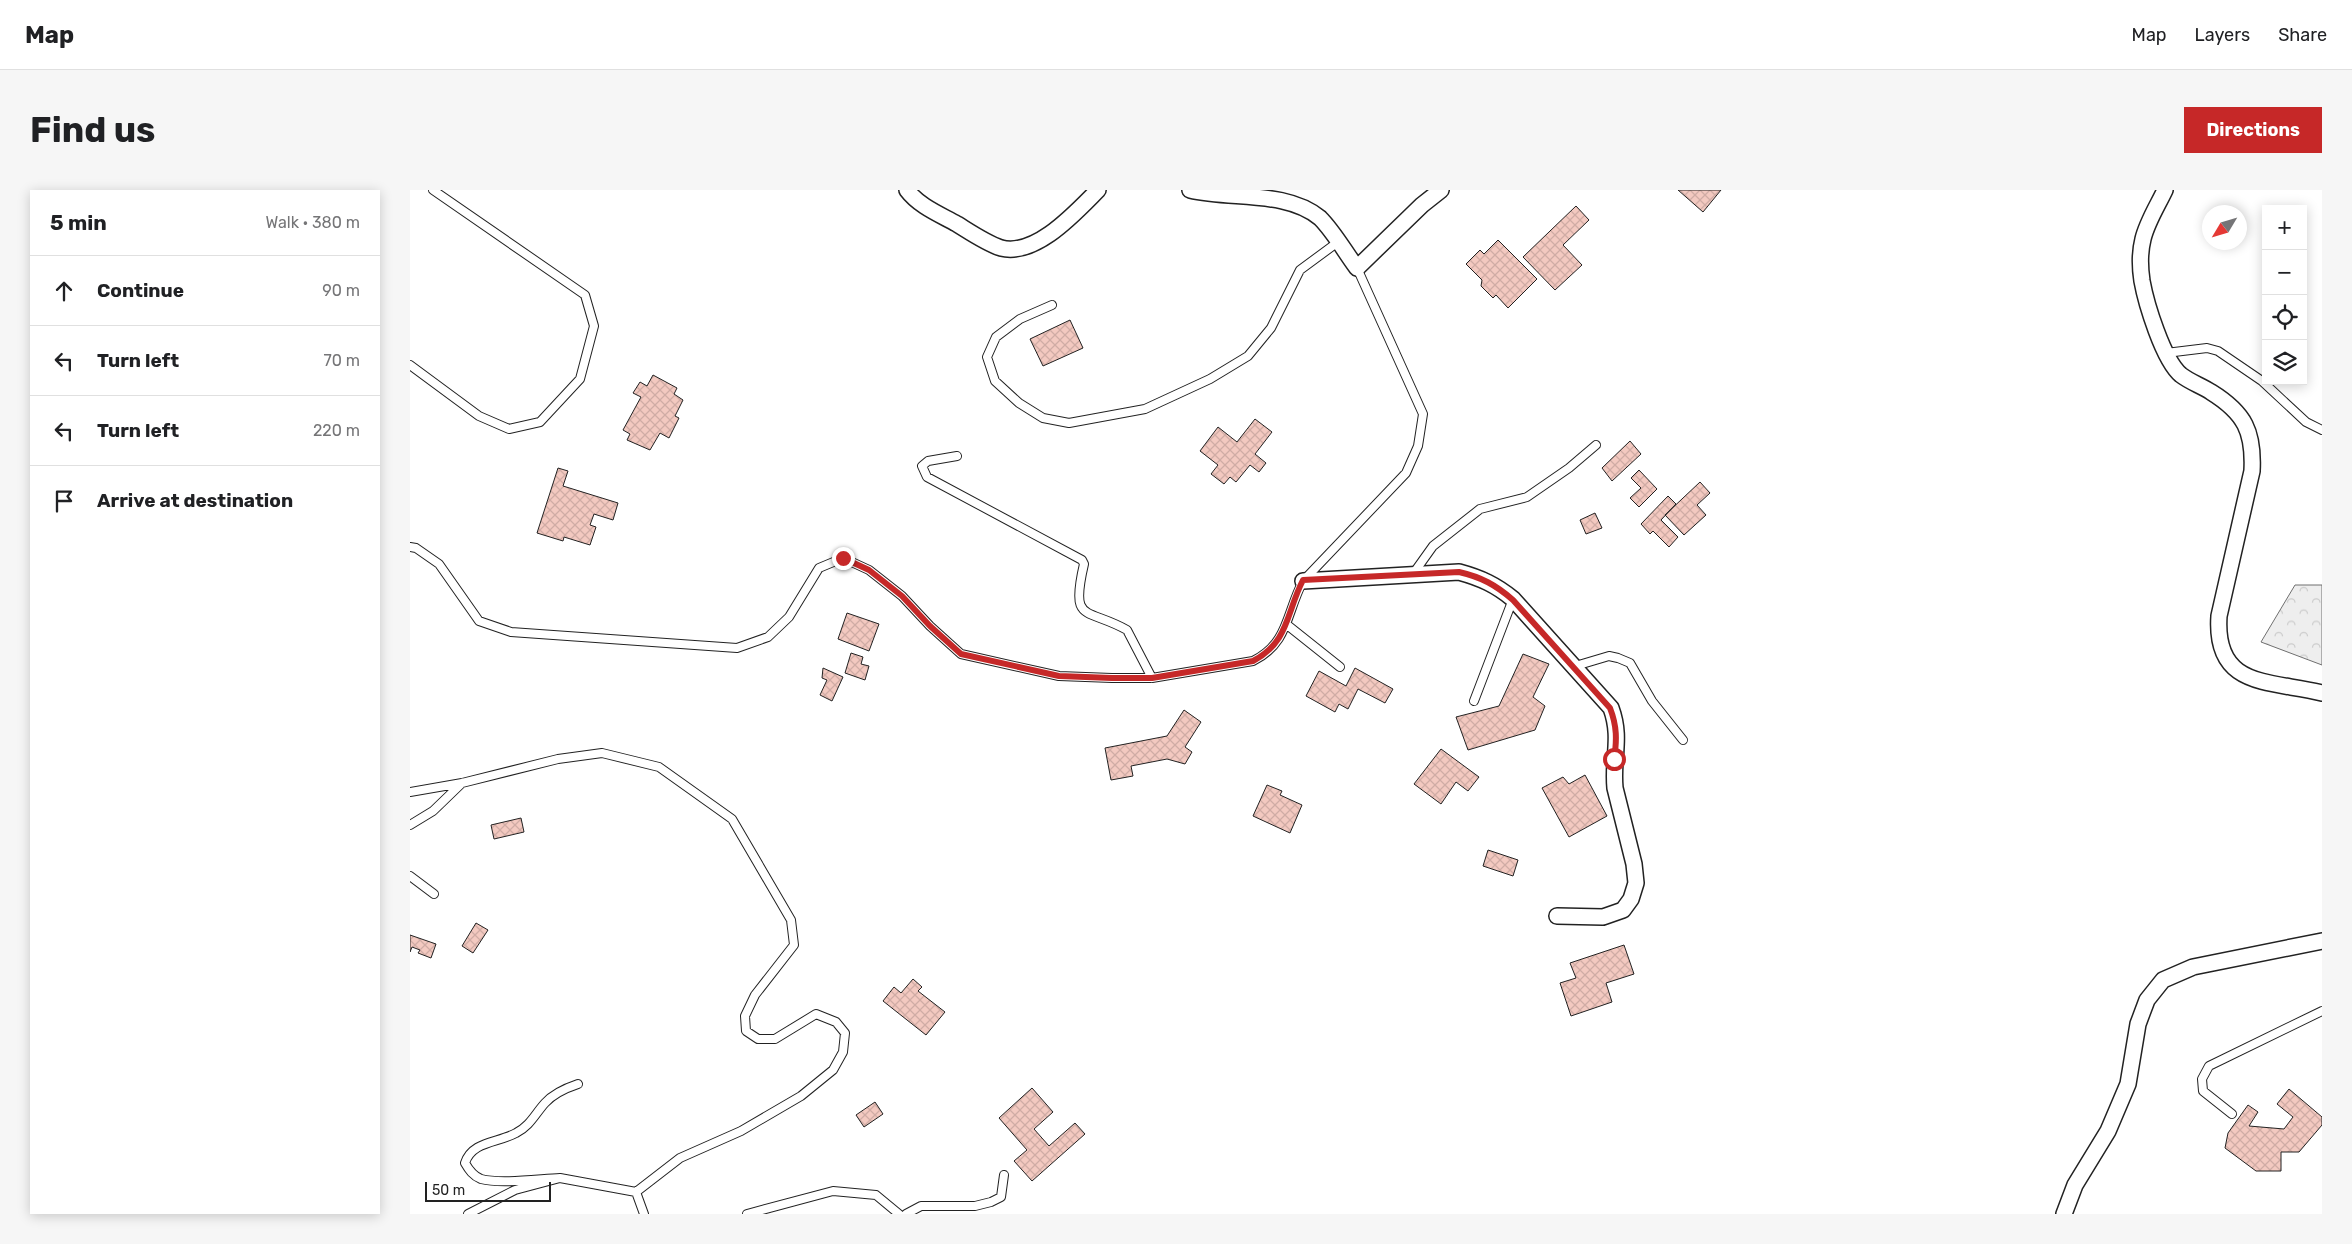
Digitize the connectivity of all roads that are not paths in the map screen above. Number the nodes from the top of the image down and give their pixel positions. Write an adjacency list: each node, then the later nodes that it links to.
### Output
1 (434, 190): 13 (lane)
2 (907, 190): 3 (street)
3 (1098, 190)
4 (1190, 190): 7 (street)
5 (1441, 190): 10 (street)
6 (2165, 190): 12 (street)
7 (1206, 192): 8 (street)
8 (1274, 192): 9 (street)
9 (1338, 242): 10 (street); 11 (lane)
10 (1357, 268): 19 (lane)
11 (1052, 305)
12 (2166, 352): 14 (lane); 25 (street)
13 (410, 365)
14 (2322, 430)
15 (1596, 445): 18 (lane)
16 (957, 456): 24 (lane)
17 (410, 547): 24 (lane)
18 (1412, 576): 19 (street); 20 (street)
19 (1303, 580): 21 (lane)
20 (1513, 600): 23 (street); 26 (lane)
21 (1286, 624): 22 (lane); 24 (lane)
22 (1340, 666)
23 (1572, 666): 27 (lane); 33 (street)
24 (1152, 678)
25 (2322, 693)
26 (1474, 701)
27 (1682, 740)
28 (462, 783): 29 (lane); 30 (lane); 40 (lane)
29 (410, 792)
30 (410, 825)
31 (410, 876): 32 (lane)
32 (434, 894)
33 (1557, 916)
34 (2322, 941): 46 (street)
35 (2322, 1012): 37 (lane)
36 (578, 1084): 39 (lane)
37 (2232, 1114)
38 (1004, 1175): 45 (lane)
39 (560, 1178): 40 (lane); 41 (lane)
40 (636, 1192): 42 (lane)
41 (468, 1214)
42 (644, 1214)
43 (747, 1214): 44 (lane)
44 (899, 1214)
45 (906, 1214)
46 (2064, 1214)

